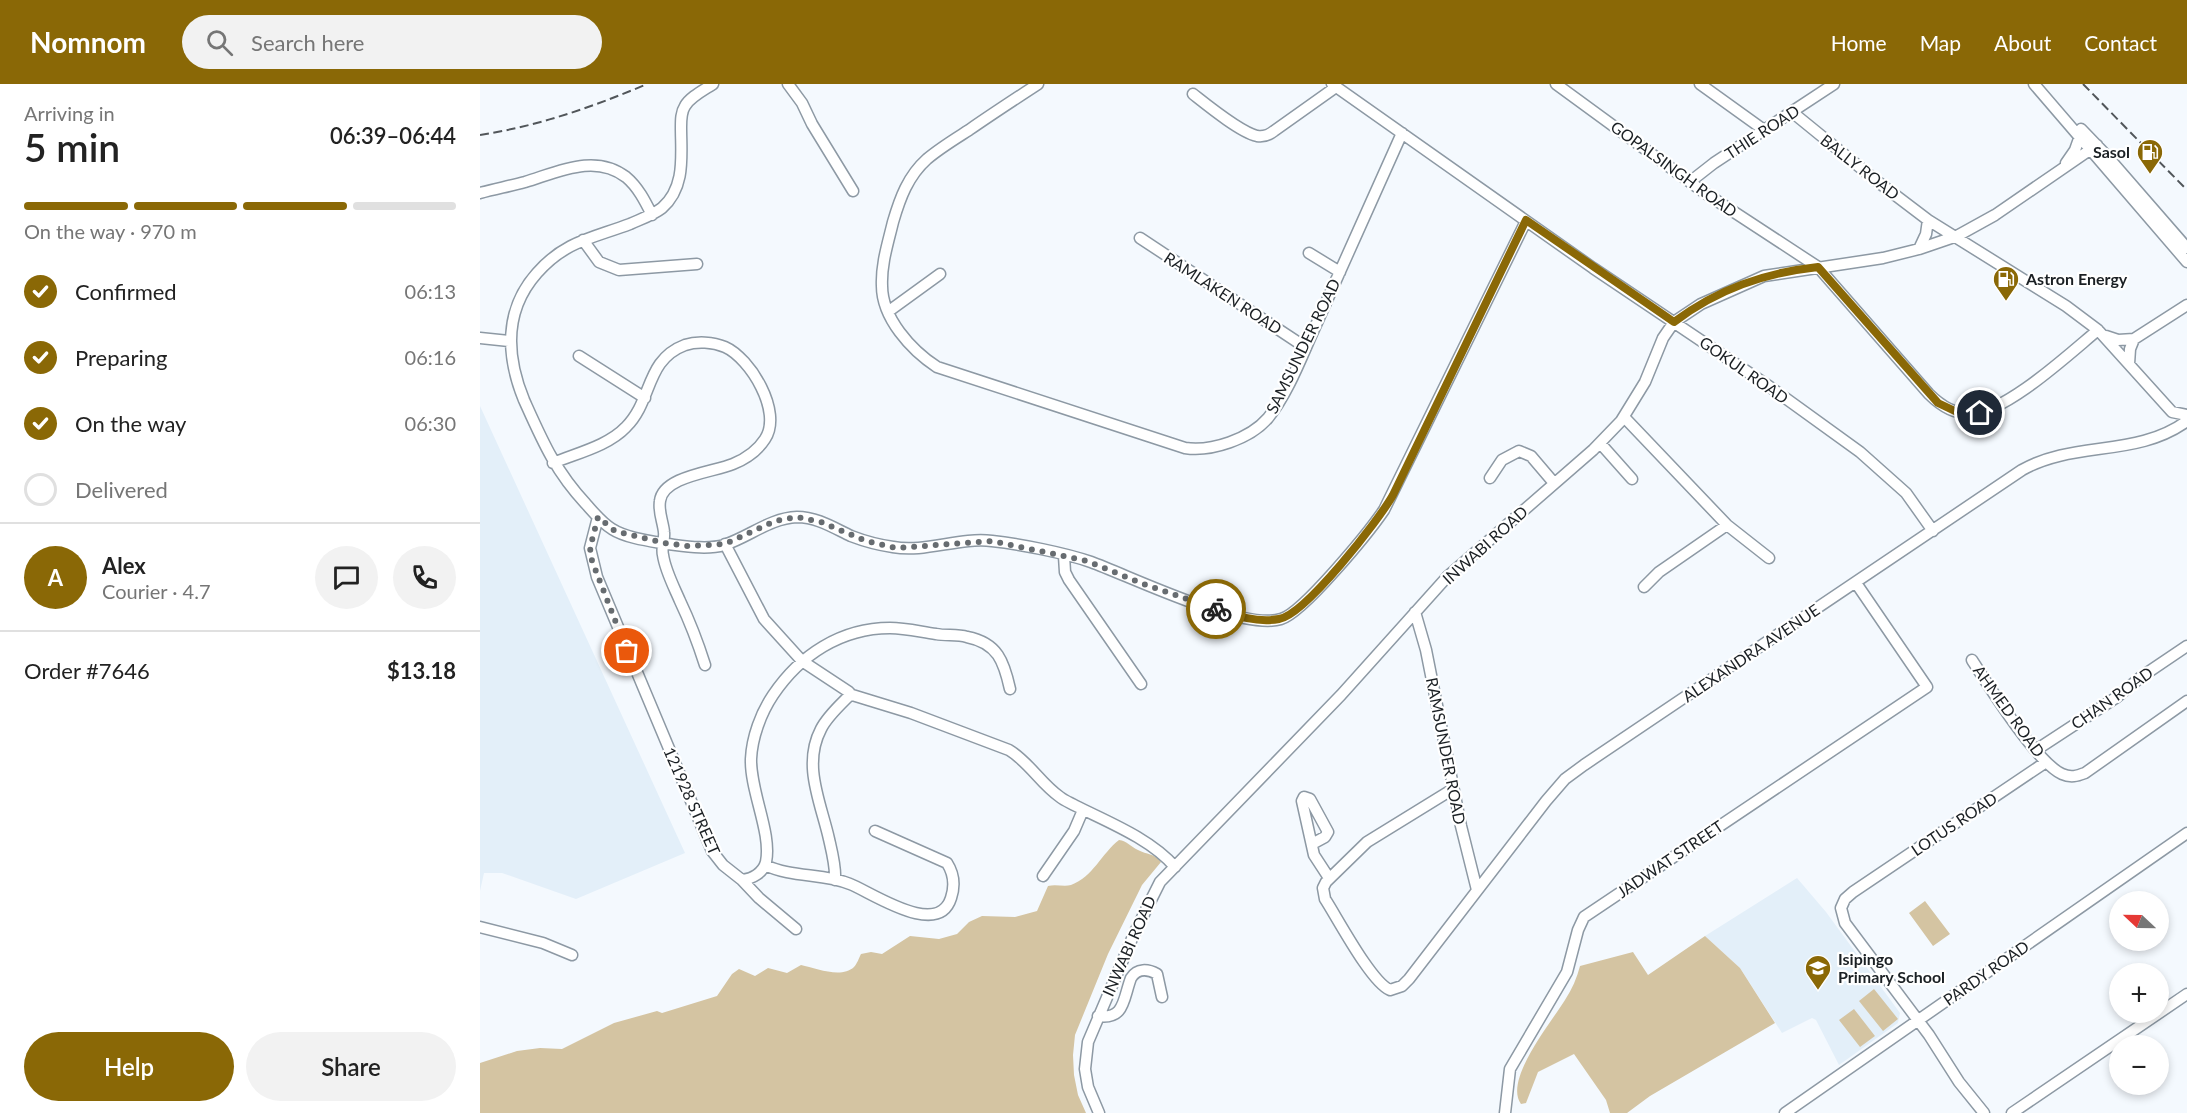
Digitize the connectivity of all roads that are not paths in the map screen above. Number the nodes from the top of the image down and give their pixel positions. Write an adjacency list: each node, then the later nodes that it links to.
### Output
1 (713, 84): 20 (street)
2 (788, 84): 18 (street)
3 (1038, 84): 37 (street, SAMSUNDER ROAD)
4 (1556, 84): 17 (street, GOPALSINGH ROAD)
5 (1700, 84): 12 (street)
6 (1834, 84): 11 (street, THIE ROAD)
7 (2034, 84): 10 (street)
8 (1334, 86): 9 (street); 13 (street, GOKUL ROAD)
9 (1193, 94)
10 (2050, 100): 14 (street); 15 (street)
11 (1792, 112): 12 (street, THIE ROAD); 22 (street, BALLY ROAD)
12 (1764, 130): 17 (street, THIE ROAD)
13 (1402, 133): 21 (street, GOKUL ROAD); 34 (street, SAMSUNDER ROAD)
14 (2080, 136): 15 (street); 16 (street, INWABI ROAD)
15 (2094, 147): 16 (street, INWABI ROAD); 26 (street); 30 (street)
16 (2061, 170): 23 (street, INWABI ROAD)
17 (1691, 181): 28 (street, GOPALSINGH ROAD)
18 (853, 190)
19 (480, 193): 20 (street)
20 (652, 214): 25 (street)
21 (1526, 220): 38 (street, GOKUL ROAD); 62 (street)
22 (1928, 220): 23 (street, BALLY ROAD); 27 (street)
23 (1957, 236): 27 (street, INWABI ROAD); 39 (street, BALLY ROAD)
24 (1140, 238): 43 (street, RAMLAKEN ROAD)
25 (583, 240): 31 (street); 42 (street)
26 (2187, 248)
27 (1919, 249): 32 (street, INWABI ROAD)
28 (1793, 251): 32 (street, GOPALSINGH ROAD); 33 (street)
29 (1309, 253): 34 (street)
30 (2187, 262)
31 (697, 264)
32 (1818, 267): 33 (street, INWABI ROAD); 39 (street, GOPALSINGH ROAD)
33 (1799, 269): 38 (street, INWABI ROAD)
34 (1340, 272): 43 (street, SAMSUNDER ROAD)
35 (940, 274): 37 (street)
36 (2187, 305): 41 (street)
37 (889, 311): 43 (street, SAMSUNDER ROAD)
38 (1674, 322): 49 (street, INWABI ROAD); 59 (street, GOKUL ROAD)
39 (2101, 333): 41 (street); 45 (street, BALLY ROAD)
40 (480, 338): 42 (street)
41 (2134, 339): 45 (street)
42 (509, 341): 53 (street)
43 (1305, 347)
44 (579, 356): 46 (street)
45 (2129, 364): 47 (street, BALLY ROAD)
46 (645, 398): 53 (street); 60 (street)
47 (2172, 412): 48 (street); 51 (street)
48 (2187, 415)
49 (1624, 417): 52 (street, INWABI ROAD); 58 (street)
50 (2187, 421): 51 (street, ALEXANDRA AVENUE)
51 (2161, 436): 59 (street, ALEXANDRA AVENUE)
52 (1600, 443): 55 (street); 56 (street, INWABI ROAD)
53 (553, 463): 57 (street)
54 (1490, 478): 56 (street)
55 (1632, 479)
56 (1554, 483): 66 (street, INWABI ROAD)
57 (598, 517): 60 (street); 86 (street, 121928 STREET)
58 (1727, 525): 63 (street); 65 (street)
59 (1933, 531): 64 (street, ALEXANDRA AVENUE)
60 (664, 543): 61 (street); 70 (street)
61 (725, 544): 62 (street); 69 (street)
62 (1064, 556): 71 (street)
63 (1769, 558)
64 (1856, 583): 88 (street, ALEXANDRA AVENUE); 96 (street, JADWAT STREET)
65 (1644, 587)
66 (1415, 612): 77 (street, RAMSUNDER ROAD); 83 (street, INWABI ROAD)
67 (2187, 646): 75 (street, CHAN ROAD)
68 (1972, 660): 75 (street, AHMED ROAD)
69 (802, 661): 72 (street); 73 (street); 82 (street)
70 (705, 665)
71 (1141, 684)
72 (1010, 689)
73 (849, 694): 78 (street); 87 (street)
74 (2187, 702): 76 (street)
75 (2036, 750): 76 (street, AHMED ROAD)
76 (2046, 762): 95 (street, LOTUS ROAD)
77 (1454, 789): 85 (street); 88 (street, RAMSUNDER ROAD)
78 (1083, 810): 83 (street); 84 (street)
79 (875, 831): 87 (street)
80 (2187, 833): 95 (street, PARDY ROAD)
81 (1312, 844): 85 (street)
82 (765, 865): 86 (street); 87 (street)
83 (1175, 867): 94 (street, INWABI ROAD)
84 (1043, 876)
85 (1329, 878): 88 (street, ALEXANDRA AVENUE)
86 (742, 880): 90 (street, 121928 STREET)
87 (835, 880)
88 (1476, 890)
89 (480, 927): 91 (street)
90 (795, 929)
91 (572, 955)
92 (2187, 994): 100 (street)
93 (1162, 998): 94 (street)
94 (1098, 1016): 97 (street, INWABI ROAD)
95 (1918, 1020): 98 (street, PARDY ROAD); 99 (street)
96 (1505, 1108)
97 (1099, 1113)
98 (1785, 1113)
99 (1984, 1113)
100 (2012, 1113)

